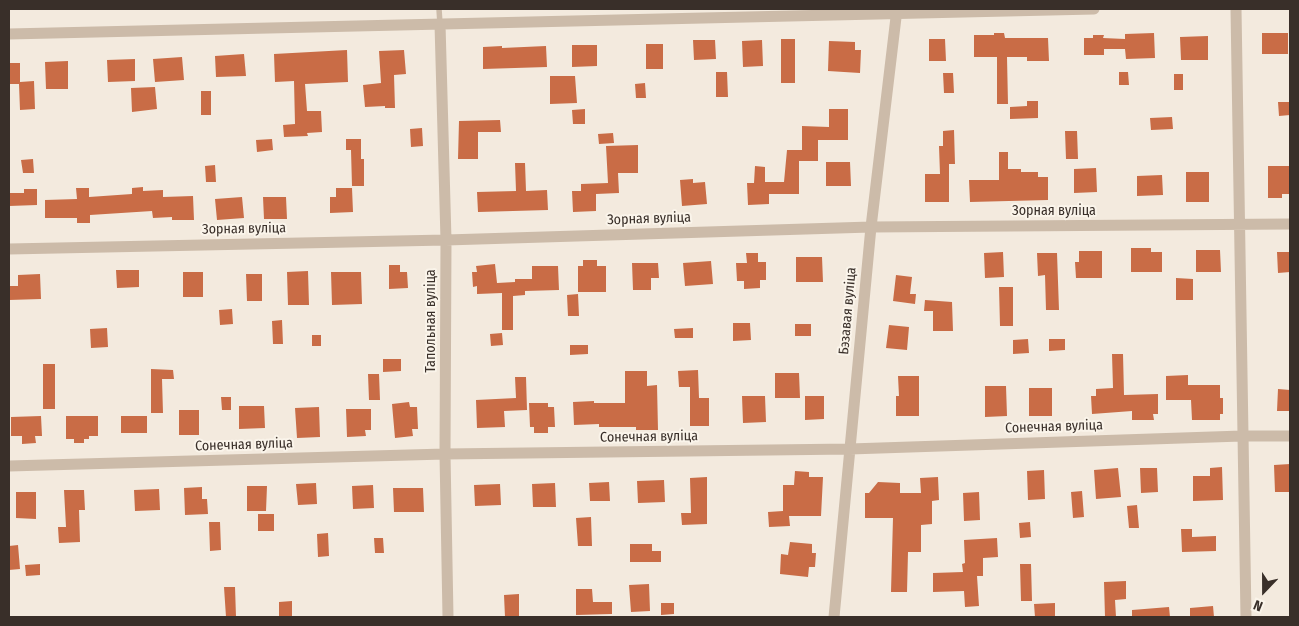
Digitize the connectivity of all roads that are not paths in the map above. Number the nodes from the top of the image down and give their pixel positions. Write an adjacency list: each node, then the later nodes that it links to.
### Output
1 (440, 9): 5 (lane)
2 (1094, 9): 4 (street)
3 (1236, 9): 7 (street)
4 (896, 11): 5 (street); 9 (street, Бэзавая вуліца)
5 (440, 24): 6 (street); 10 (street, Тапольная вуліца)
6 (9, 34)
7 (1238, 224): 8 (street, Зорная вуліца); 9 (street, Зорная вуліца); 12 (street)
8 (1290, 224)
9 (872, 227): 10 (street, Зорная вуліца); 14 (street, Бэзавая вуліца)
10 (446, 240): 11 (street, Зорная вуліца); 15 (street, Тапольная вуліца)
11 (9, 249)
12 (1242, 436): 13 (street, Сонечная вуліца); 14 (street, Сонечная вуліца); 19 (street)
13 (1290, 436)
14 (850, 449): 15 (street, Сонечная вуліца); 18 (street, Бэзавая вуліца)
15 (445, 454): 16 (street, Сонечная вуліца); 17 (street, Тапольная вуліца)
16 (9, 466)
17 (448, 617)
18 (834, 617)
19 (1246, 617)

